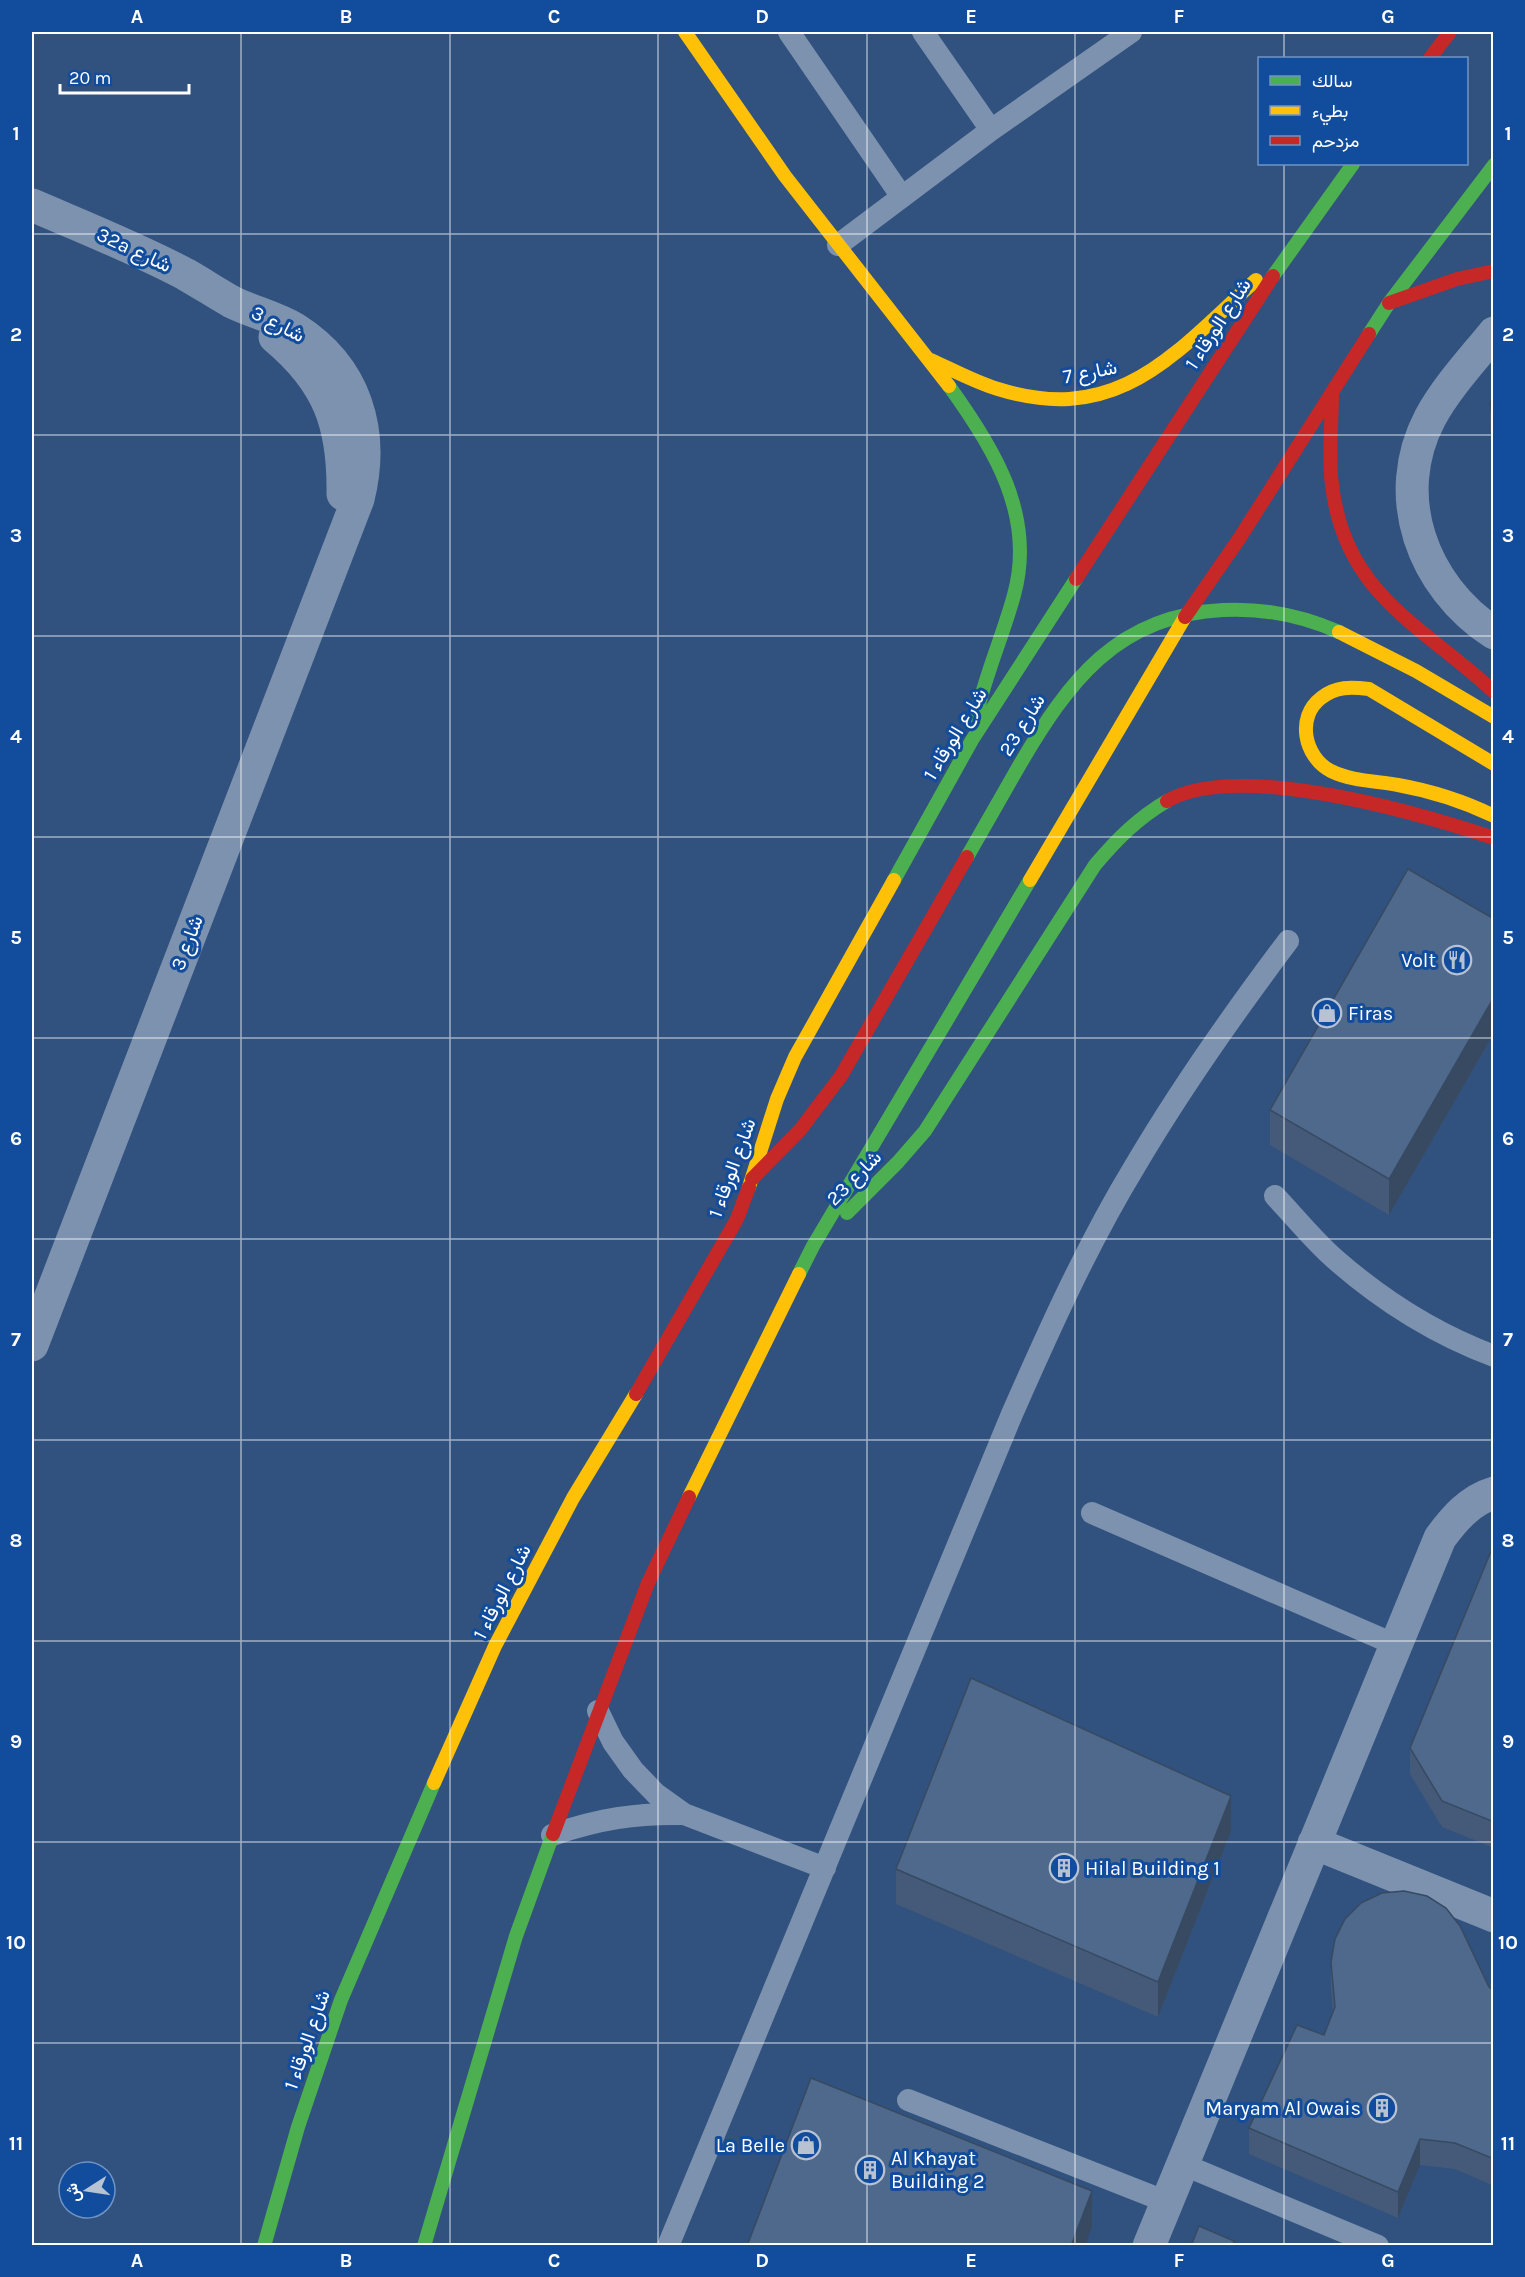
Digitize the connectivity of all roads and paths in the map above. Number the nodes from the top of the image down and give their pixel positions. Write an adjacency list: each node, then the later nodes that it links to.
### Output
1 (789, 32): 10 (lane)
2 (923, 32): 7 (lane)
3 (1450, 32): 6 (street)
4 (692, 34): 12 (street, شارع 7)
5 (1121, 34): 7 (lane)
6 (1431, 57)
7 (991, 130): 10 (lane)
8 (1352, 165): 13 (street, شارع الورقاء 1)
9 (1494, 165): 16 (street)
10 (902, 197): 12 (lane)
11 (32, 205): 15 (street, 32a شارع)
12 (838, 245): 18 (street, شارع 7)
13 (1288, 251): 18 (street, شارع 7); 24 (street, شارع الورقاء 1)
14 (1494, 271): 16 (street)
15 (233, 302): 32 (street, شارع 3)
16 (1389, 303): 19 (street)
17 (1494, 333): 21 (street)
18 (928, 358): 24 (street, شارع 7)
19 (1332, 393): 20 (street); 22 (street)
20 (1187, 614): 23 (street, شارع 23); 29 (street, شارع 23); 31 (street)
21 (1494, 633)
22 (1494, 693)
23 (1494, 717)
24 (972, 740): 29 (street, شارع الورقاء 1)
25 (1494, 764): 26 (street)
26 (1494, 816)
27 (1494, 838): 31 (street, شارع 23)
28 (1288, 941): 41 (lane)
29 (752, 1179): 46 (street, شارع الورقاء 1)
30 (1275, 1196): 33 (lane)
31 (813, 1246): 37 (street)
32 (32, 1345)
33 (1494, 1356)
34 (1494, 1493): 36 (street)
35 (1092, 1513): 36 (lane)
36 (1396, 1645): 40 (street)
37 (598, 1711): 38 (lane); 39 (street)
38 (684, 1814): 39 (lane); 41 (lane)
39 (552, 1835): 49 (street)
40 (1314, 1843): 42 (street); 44 (street)
41 (825, 1868): 50 (lane)
42 (1494, 1917)
43 (908, 2100): 45 (lane)
44 (1182, 2164): 45 (street); 52 (lane)
45 (1167, 2202): 51 (street)
46 (270, 2218): 47 (street); 48 (street, شارع الورقاء 1)
47 (256, 2246)
48 (264, 2246)
49 (424, 2246)
50 (668, 2246)
51 (1149, 2246)
52 (1378, 2246)

